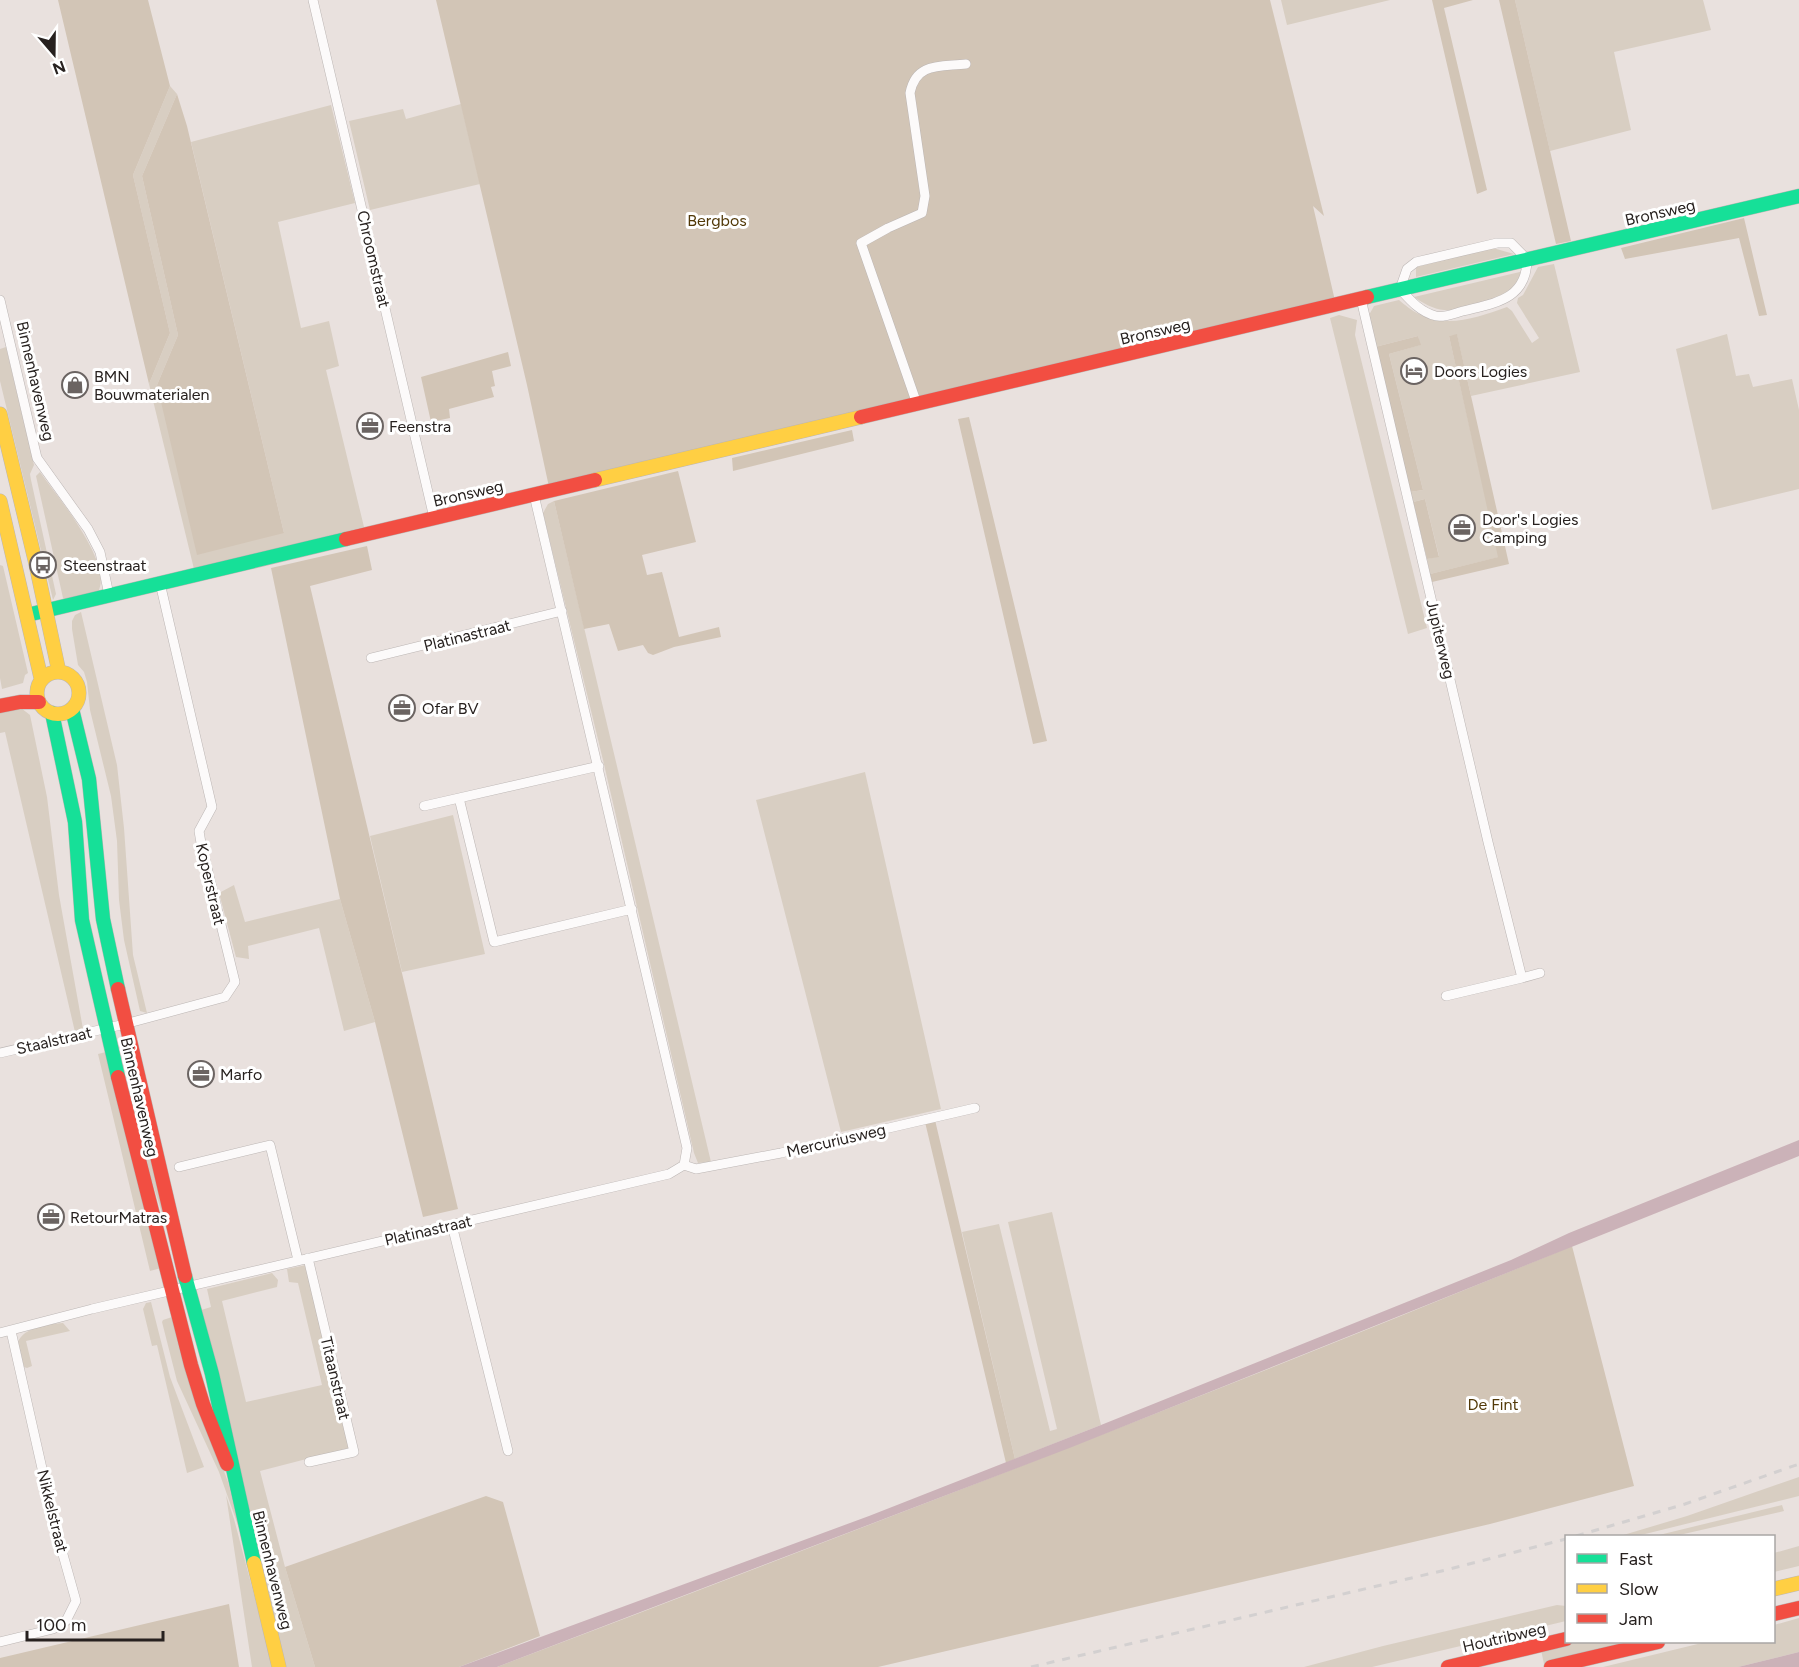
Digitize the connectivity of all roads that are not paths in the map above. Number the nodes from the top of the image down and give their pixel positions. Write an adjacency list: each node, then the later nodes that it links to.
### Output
1 (313, 0): 12 (street, Chroomstraat)
2 (966, 64): 8 (street)
3 (1799, 196): 4 (main road, Bronsweg)
4 (1527, 259): 5 (main road, Bronsweg); 5 (street); 5 (street)
5 (1400, 289): 6 (main road, Bronsweg)
6 (1361, 299): 8 (main road, Bronsweg); 29 (street, Jupiterweg)
7 (0, 300): 14 (street, Binnenhavenweg)
8 (918, 404): 10 (main road, Bronsweg)
9 (0, 414): 15 (main road)
10 (534, 495): 12 (main road, Bronsweg); 16 (street)
11 (0, 501): 17 (main road)
12 (434, 518): 13 (main road, Bronsweg)
13 (160, 583): 14 (main road, Bronsweg); 31 (street, Koperstraat)
14 (109, 594): 15 (main road, Bronsweg)
15 (47, 610): 17 (main road, Bronsweg); 19 (main road)
16 (562, 611): 18 (street, Platinastraat); 24 (street)
17 (27, 615): 20 (main road)
18 (372, 658)
19 (59, 672): 20 (main road); 22 (main road)
20 (39, 689): 21 (main road); 23 (main road)
21 (0, 706)
22 (72, 709): 23 (main road); 31 (main road, Binnenhavenweg)
23 (52, 713): 32 (main road, Binnenhavenweg)
24 (599, 766): 25 (street); 27 (street)
25 (459, 798): 26 (street); 27 (street)
26 (424, 806)
27 (632, 909): 35 (street)
28 (1540, 974): 29 (street)
29 (1522, 978): 30 (street)
30 (1446, 996)
31 (124, 1024): 32 (street, Koperstraat); 39 (main road, Binnenhavenweg)
32 (108, 1028): 33 (street, Staalstraat); 40 (main road, Binnenhavenweg)
33 (0, 1053)
34 (975, 1108): 35 (street, Mercuriusweg)
35 (684, 1165): 37 (street, Platinastraat)
36 (179, 1167): 38 (street, Titaanstraat)
37 (452, 1225): 38 (street, Platinastraat); 43 (street)
38 (303, 1259): 39 (street, Platinastraat); 44 (street, Titaanstraat)
39 (188, 1288): 40 (street, Platinastraat); 45 (main road, Binnenhavenweg)
40 (171, 1292): 41 (street); 45 (main road, Binnenhavenweg)
41 (11, 1331): 42 (street); 51 (street, Nikkelstraat)
42 (0, 1334)
43 (508, 1451)
44 (309, 1462)
45 (235, 1480): 53 (main road, Binnenhavenweg)
46 (1799, 1583): 47 (main road)
47 (1775, 1589)
48 (1799, 1608): 49 (main road)
49 (1775, 1614)
50 (1565, 1639): 54 (main road, Houtribweg)
51 (0, 1642)
52 (1650, 1643): 55 (main road)
53 (279, 1667)
54 (1448, 1667)
55 (1551, 1667)

